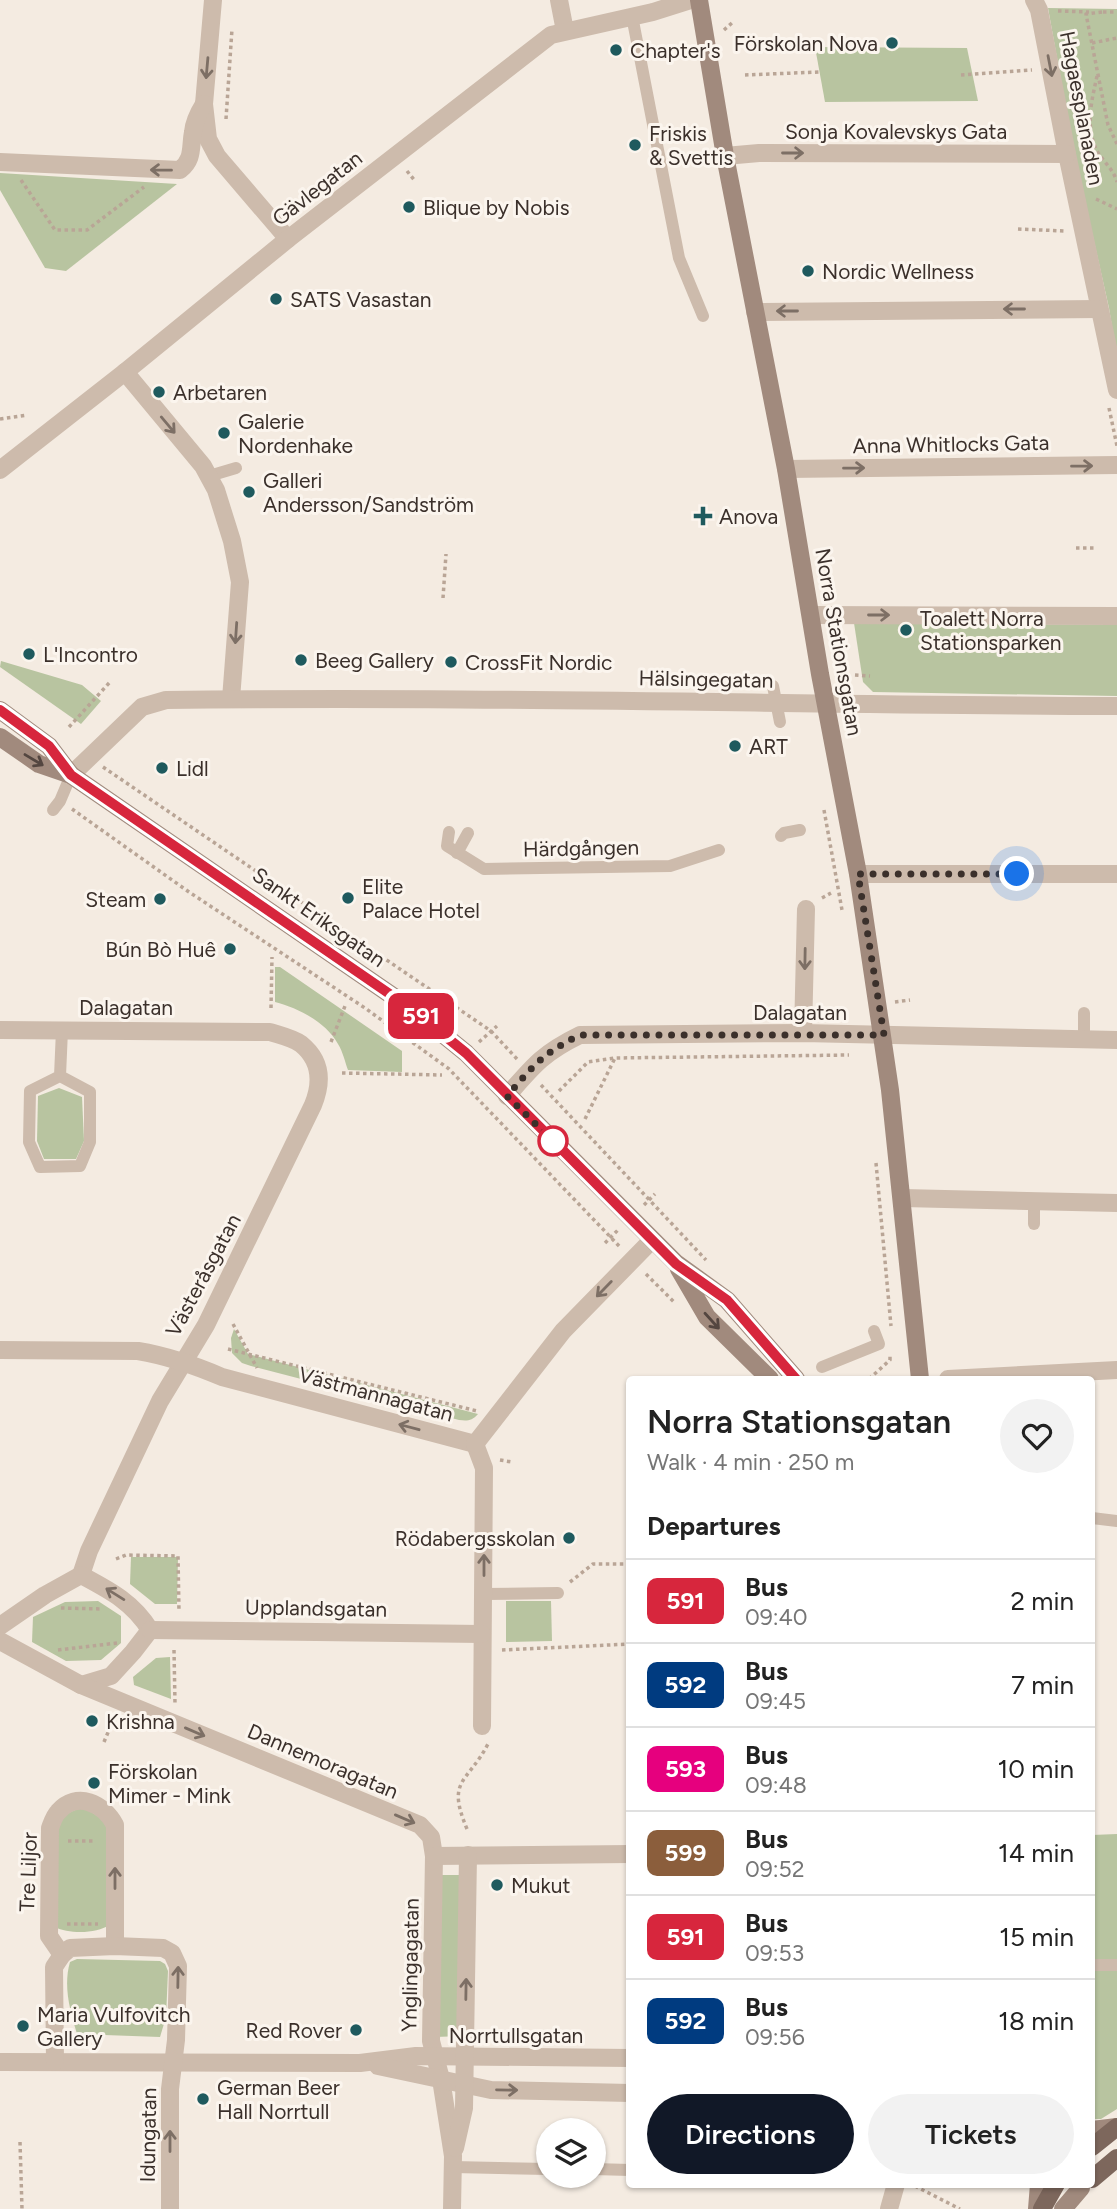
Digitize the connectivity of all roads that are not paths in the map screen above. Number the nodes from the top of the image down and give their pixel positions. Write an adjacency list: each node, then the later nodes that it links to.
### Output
1 (213, 0): 8 (street, one-way to 8)
2 (559, 0): 7 (street)
3 (691, 0): 6 (street, Gävlegatan)
4 (699, 0): 10 (street, Norra Stationsgatan)
5 (1037, 5): 9 (street, Hagaesplanaden, one-way to 9)
6 (632, 16): 7 (street, Gävlegatan); 15 (lane)
7 (565, 31): 12 (street, Gävlegatan)
8 (204, 104): 11 (street, one-way to 11); 12 (street)
9 (1066, 154): 10 (street, Sonja Kovalevskys Gata, one-way to 9); 13 (street, Hagaesplanaden)
10 (725, 156): 14 (street, Norra Stationsgatan)
11 (5, 162)
12 (288, 239): 16 (street, Gävlegatan)
13 (1091, 309): 14 (street, one-way to 14); 17 (street, Hagaesplanaden)
14 (755, 312): 21 (street, Norra Stationsgatan)
15 (703, 316)
16 (125, 372): 18 (street, Gävlegatan); 22 (street, one-way to 22)
17 (1117, 390)
18 (3, 462)
19 (1115, 466): 21 (street, Anna Whitlocks Gata, one-way to 19)
20 (236, 468): 22 (lane)
21 (786, 469): 23 (street, Norra Stationsgatan)
22 (209, 476): 26 (street, one-way to 26)
23 (811, 615): 24 (street, one-way to 24); 27 (street, Norra Stationsgatan)
24 (1117, 616)
25 (775, 694): 26 (street, Hälsingegatan); 27 (street, Hälsingegatan); 30 (lane)
26 (232, 699): 32 (street, Hälsingegatan)
27 (825, 705): 28 (street, Hälsingegatan); 40 (street, Norra Stationsgatan)
28 (1117, 706)
29 (0, 710): 32 (street, Sankt Eriksgatan)
30 (780, 722)
31 (0, 737): 32 (street, Sankt Eriksgatan, one-way to 32)
32 (71, 775): 33 (lane); 52 (street, Sankt Eriksgatan)
33 (57, 805)
34 (800, 830): 37 (lane)
35 (449, 832): 39 (lane)
36 (468, 833): 39 (lane)
37 (781, 836)
38 (719, 849): 39 (lane, Härdgången)
39 (452, 850)
40 (858, 874): 41 (street); 48 (street, Norra Stationsgatan)
41 (1117, 874)
42 (806, 909): 47 (street, one-way to 47)
43 (1084, 1013): 49 (lane)
44 (0, 1030): 45 (street, Dalagatan)
45 (62, 1030): 46 (street, Dalagatan); 51 (lane)
46 (251, 1030): 61 (street, Västeråsgatan)
47 (803, 1034): 48 (street, Dalagatan); 52 (street, Dalagatan)
48 (884, 1035): 49 (street, Dalagatan); 53 (street, Norra Stationsgatan)
49 (1084, 1040): 50 (street, Dalagatan)
50 (1117, 1040)
51 (60, 1076): 51 (lane)
52 (507, 1096): 57 (street, Sankt Eriksgatan)
53 (903, 1198): 54 (street); 66 (street, Norra Stationsgatan)
54 (1034, 1202): 55 (street); 56 (lane)
55 (1117, 1203)
56 (1034, 1224)
57 (652, 1240): 58 (street, Sankt Eriksgatan); 68 (street, Västmannagatan, one-way to 68)
58 (676, 1264): 64 (street, Sankt Eriksgatan, one-way to 64); 65 (street, Sankt Eriksgatan)
59 (874, 1331): 62 (lane)
60 (0, 1350): 61 (street, Västmannagatan)
61 (183, 1360): 68 (street, Västmannagatan, one-way to 61); 71 (street, Västeråsgatan)
62 (822, 1367)
63 (1117, 1370): 67 (street)
64 (767, 1376)
65 (793, 1376)
66 (920, 1376)
67 (1004, 1376)
68 (475, 1444): 73 (street, one-way to 68)
69 (1095, 1518): 70 (lane)
70 (1117, 1521)
71 (81, 1575): 74 (street); 75 (street, one-way to 71)
72 (558, 1593): 73 (lane)
73 (484, 1594): 76 (street)
74 (0, 1626)
75 (150, 1630): 76 (street, Upplandsgatan); 78 (street)
76 (482, 1634): 79 (street)
77 (0, 1641): 78 (street, Dannemoragatan)
78 (82, 1685): 81 (street, Dannemoragatan, one-way to 81)
79 (481, 1726)
80 (626, 1854): 82 (street)
81 (434, 1856): 82 (street); 88 (street, Ynglingagatan)
82 (468, 1856): 89 (street, Ynglingagatan, one-way to 82)
83 (115, 1946): 84 (street); 84 (street, Tre Liljor, one-way to 84); 92 (street, one-way to 83)
84 (62, 1955): 91 (street)
85 (1095, 1965): 86 (lane)
86 (1117, 1965)
87 (618, 2053): 89 (street, Norrtullsgatan)
88 (435, 2057): 89 (street, Norrtullsgatan); 93 (street, Norrtullsgatan); 94 (street, Ynglingagatan)
89 (465, 2057): 95 (street, Ynglingagatan)
90 (0, 2062): 91 (street, Norrtullsgatan)
91 (55, 2062): 92 (street, Norrtullsgatan)
92 (173, 2062): 93 (street, Norrtullsgatan); 109 (street, Idungatan, one-way to 92)
93 (360, 2063): 94 (street, Norrtullsgatan)
94 (441, 2079): 95 (street, Norrtullsgatan); 101 (street, Ynglingagatan)
95 (464, 2084): 96 (street, Norrtullsgatan, one-way to 96); 101 (street, Ynglingagatan)
96 (626, 2092)
97 (1117, 2127): 98 (street); 99 (main road)
98 (1095, 2130)
99 (1095, 2145)
100 (1117, 2158): 105 (main road)
101 (453, 2162): 102 (lane); 110 (street, Ynglingagatan)
102 (536, 2168)
103 (606, 2169): 104 (lane)
104 (626, 2170)
105 (1095, 2174)
106 (1039, 2188): 111 (street)
107 (1053, 2188): 111 (main road)
108 (1080, 2188): 112 (street)
109 (170, 2209)
110 (452, 2209)
111 (1040, 2209)
112 (1063, 2209)

